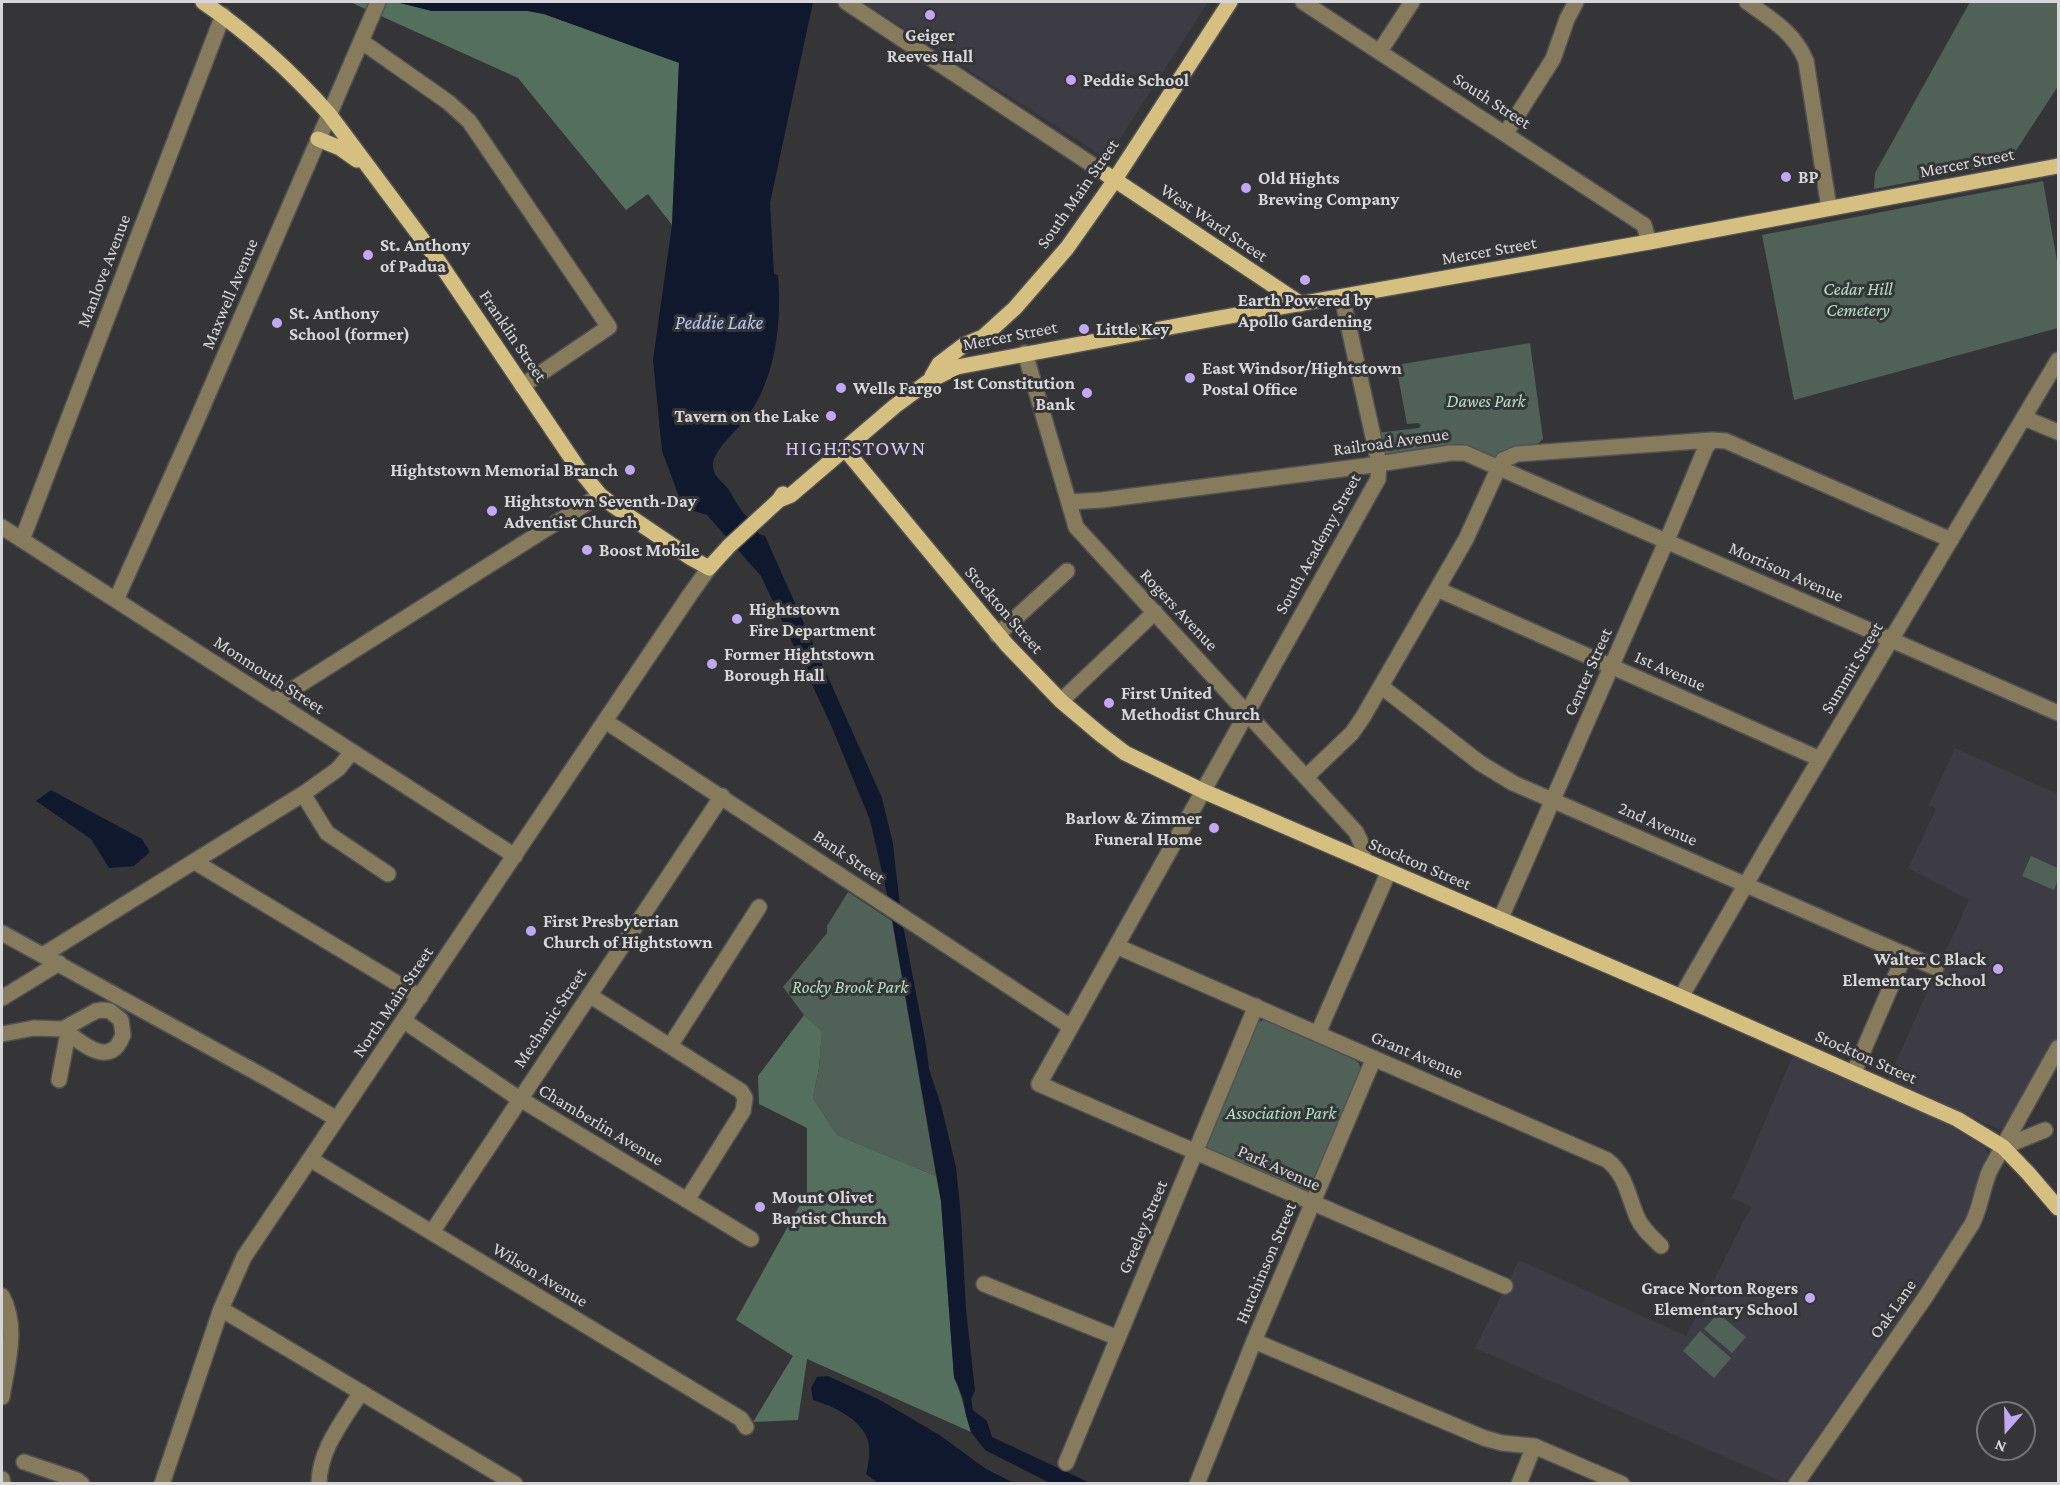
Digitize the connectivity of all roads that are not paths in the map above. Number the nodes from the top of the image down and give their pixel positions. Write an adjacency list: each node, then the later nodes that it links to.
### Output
1 (203, 2): 9 (main road, Franklin Street)
2 (378, 2): 10 (street, Maxwell Avenue)
3 (846, 2): 17 (street)
4 (1230, 2): 17 (main road, South Main Street)
5 (1303, 2): 11 (street, South Street)
6 (1412, 2): 11 (street)
7 (1576, 2): 13 (street)
8 (1748, 2): 18 (street)
9 (223, 15): 12 (main road, Franklin Street); 35 (street, Manlove Avenue)
10 (361, 41): 12 (street, Maxwell Avenue); 25 (street)
11 (1380, 51): 13 (street, South Street)
12 (328, 114): 14 (street, Maxwell Avenue); 16 (main road, Franklin Street)
13 (1506, 133): 19 (street, South Street)
14 (318, 139): 16 (main road); 43 (street, Maxwell Avenue)
15 (2058, 166): 18 (main road, Mercer Street)
16 (369, 168): 25 (main road, Franklin Street)
17 (1110, 177): 21 (main road, West Ward Street); 24 (main road, South Main Street)
18 (1829, 208): 19 (main road, Mercer Street)
19 (1649, 242): 20 (main road, Mercer Street)
20 (1342, 297): 21 (main road, Mercer Street); 30 (street, South Academy Street)
21 (1301, 304): 22 (main road, Mercer Street)
22 (1025, 353): 24 (main road, Mercer Street); 33 (street, Rogers Avenue)
23 (2058, 360): 26 (street, Summit Street)
24 (929, 381): 29 (main road)
25 (522, 386): 32 (main road, Franklin Street)
26 (2024, 418): 27 (street); 36 (street, Summit Street)
27 (2058, 432)
28 (1712, 440): 31 (street); 36 (street); 37 (street, Center Street)
29 (844, 448): 38 (main road); 45 (main road, Stockton Street)
30 (1379, 464): 31 (street, Railroad Avenue); 33 (street, Railroad Avenue); 51 (street, South Academy Street)
31 (1499, 467): 37 (street, Morrison Avenue); 42 (street)
32 (600, 495): 39 (main road, Franklin Street); 49 (street)
33 (1069, 502): 44 (street, Rogers Avenue)
34 (2, 527): 35 (street, Monmouth Street)
35 (22, 540): 43 (street, Monmouth Street)
36 (1951, 540): 46 (street, Summit Street)
37 (1667, 541): 46 (street, Morrison Avenue); 47 (street, Center Street)
38 (729, 546): 39 (main road); 40 (main road)
39 (691, 558): 40 (main road, Franklin Street)
40 (709, 568): 53 (street, North Main Street)
41 (1067, 571): 45 (street)
42 (1437, 589): 47 (street, 1st Avenue); 48 (street)
43 (116, 600): 49 (street, Monmouth Street)
44 (1155, 612): 50 (street); 51 (street, Rogers Avenue)
45 (997, 635): 50 (main road, Stockton Street)
46 (1892, 640): 52 (street, Morrison Avenue); 55 (street, Summit Street)
47 (1612, 667): 55 (street, 1st Avenue); 60 (street, Center Street)
48 (1382, 687): 56 (street); 60 (street, 2nd Avenue)
49 (273, 700): 54 (street, Monmouth Street)
50 (1062, 701): 57 (main road, Stockton Street)
51 (1247, 712): 56 (street, Rogers Avenue); 57 (street, South Academy Street)
52 (2058, 713)
53 (605, 721): 59 (street, Bank Street); 61 (street, North Main Street)
54 (352, 752): 58 (street); 61 (street, Monmouth Street)
55 (1820, 759): 66 (street, Summit Street)
56 (1306, 777): 62 (street, Rogers Avenue)
57 (1203, 791): 62 (main road, Stockton Street); 70 (street, South Academy Street)
58 (303, 794): 63 (street); 65 (street)
59 (722, 796): 75 (street, Mechanic Street); 83 (street, Bank Street)
60 (1553, 800): 66 (street, 2nd Avenue); 68 (street, Center Street)
61 (515, 856): 77 (street, North Main Street)
62 (1363, 860): 64 (main road, Stockton Street)
63 (195, 862): 72 (street); 77 (street)
64 (1389, 872): 68 (main road, Stockton Street); 85 (street)
65 (388, 874)
66 (1746, 885): 71 (street, 2nd Avenue); 78 (street, Summit Street)
67 (759, 907): 87 (street)
68 (1500, 920): 78 (main road, Stockton Street)
69 (2, 933): 72 (street)
70 (1116, 946): 80 (street, Grant Avenue); 83 (street, South Academy Street)
71 (1905, 954): 74 (street, 2nd Avenue); 90 (street)
72 (43, 955): 73 (street)
73 (58, 963): 76 (street); 79 (street)
74 (1936, 968)
75 (589, 995): 87 (street); 93 (street, Mechanic Street)
76 (118, 996): 81 (street); 94 (street)
77 (420, 997): 82 (street, North Main Street)
78 (1681, 997): 90 (main road, Stockton Street)
79 (2, 998)
80 (1256, 1006): 85 (street, Grant Avenue); 98 (street, Greeley Street)
81 (110, 1011): 84 (street); 84 (street)
82 (404, 1022): 93 (street, Chamberlin Avenue); 94 (street, North Main Street)
83 (1071, 1027): 92 (street, South Academy Street)
84 (66, 1031): 86 (street); 91 (street)
85 (1318, 1033): 89 (street, Grant Avenue)
86 (2, 1034)
87 (670, 1047): 100 (street)
88 (2058, 1048): 95 (street, Oak Lane)
89 (1374, 1058): 101 (street, Hutchinson Street); 105 (street, Grant Avenue)
90 (1854, 1072): 97 (main road, Stockton Street)
91 (58, 1080)
92 (1039, 1084): 98 (street, Park Avenue)
93 (520, 1099): 100 (street, Chamberlin Avenue); 103 (street, Mechanic Street)
94 (337, 1119): 99 (street, North Main Street)
95 (2018, 1121): 96 (street); 97 (street, Oak Lane)
96 (2052, 1128): 97 (street)
97 (2003, 1147): 102 (main road, Stockton Street); 127 (street, Oak Lane)
98 (1194, 1153): 101 (street, Park Avenue); 110 (street, Greeley Street)
99 (310, 1159): 103 (street, Wilson Avenue); 109 (street, North Main Street)
100 (687, 1200): 104 (street, Chamberlin Avenue)
101 (1313, 1204): 107 (street, Park Avenue); 111 (street, Hutchinson Street)
102 (2058, 1208)
103 (432, 1232): 114 (street, Wilson Avenue)
104 (751, 1239)
105 (1661, 1246)
106 (984, 1284): 110 (street)
107 (1505, 1286)
108 (2, 1296): 113 (street)
109 (221, 1309): 112 (street); 121 (street, North Main Street)
110 (1118, 1338): 117 (street, Greeley Street)
111 (1254, 1341): 115 (street); 124 (street, Hutchinson Street)
112 (361, 1392): 122 (street); 123 (street)
113 (2, 1397)
114 (746, 1427)
115 (1534, 1446): 125 (street); 126 (street)
116 (24, 1462): 120 (street)
117 (1066, 1463)
118 (2, 1479): 119 (street)
119 (3, 1484)
120 (82, 1484)
121 (162, 1484)
122 (319, 1484)
123 (515, 1484)
124 (1197, 1484)
125 (1519, 1484)
126 (1622, 1484)
127 (1796, 1484)

